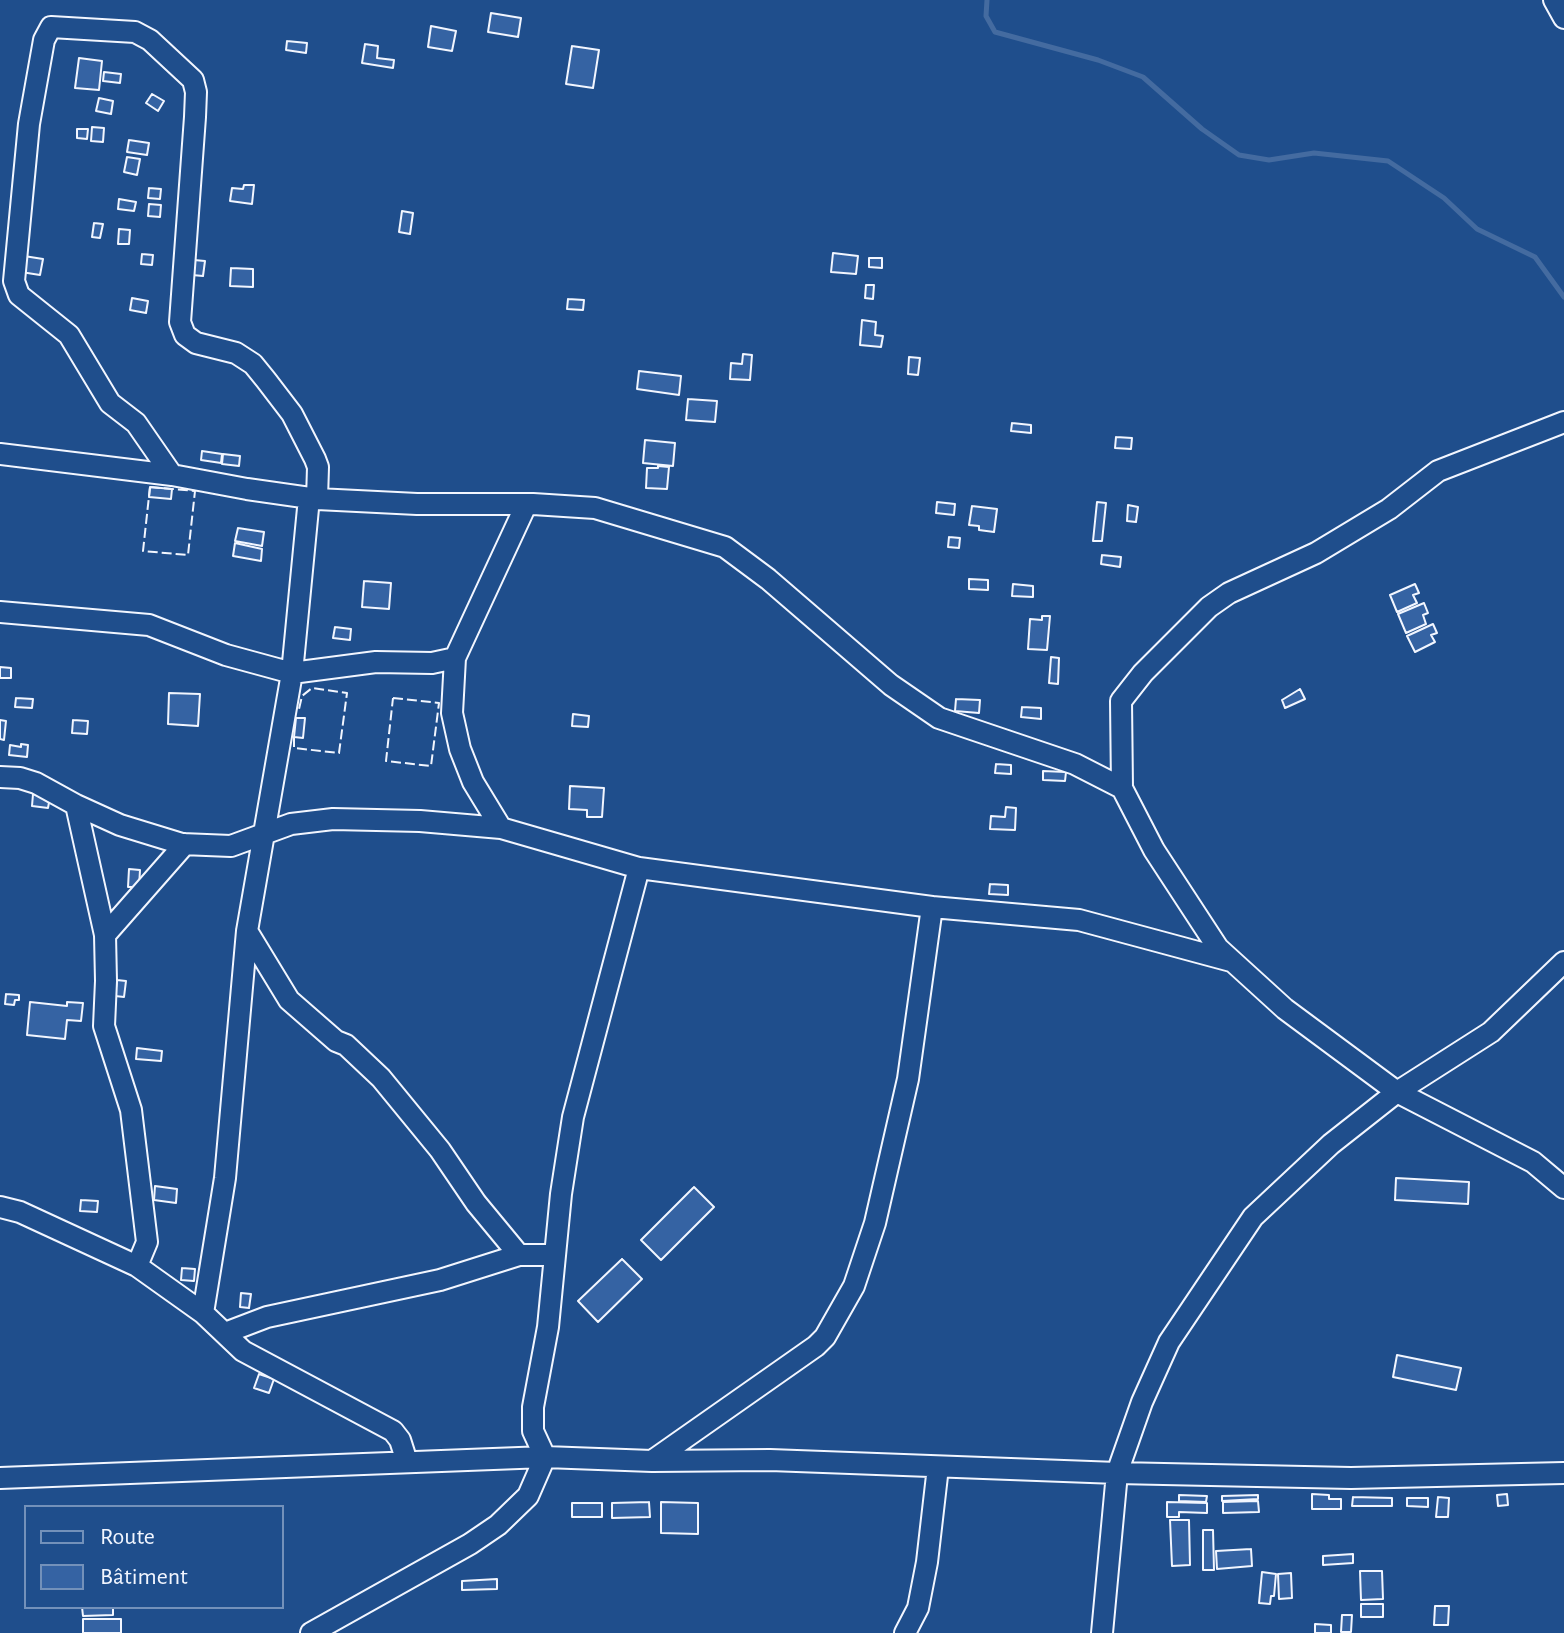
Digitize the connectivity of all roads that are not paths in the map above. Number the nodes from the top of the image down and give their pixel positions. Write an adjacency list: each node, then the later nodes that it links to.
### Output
1 (1554, 0): 2 (street)
2 (1564, 18)
3 (1564, 422): 12 (street)
4 (0, 454): 5 (street)
5 (172, 475): 6 (street); 6 (street)
6 (313, 498): 7 (street); 10 (street)
7 (526, 505): 9 (street); 12 (street)
8 (0, 612): 10 (street)
9 (455, 658): 10 (street); 14 (street)
10 (292, 673): 15 (street)
11 (0, 777): 13 (street)
12 (1122, 788): 21 (street)
13 (76, 805): 16 (street); 20 (street)
14 (501, 828): 15 (street); 17 (street)
15 (265, 833): 16 (street); 19 (street)
16 (185, 844): 20 (street)
17 (639, 868): 18 (street); 27 (street)
18 (932, 907): 21 (street); 32 (street)
19 (247, 931): 26 (street); 29 (street)
20 (105, 935): 28 (street)
21 (1233, 962): 23 (street)
22 (1564, 962): 23 (street)
23 (1397, 1092): 24 (street); 35 (street)
24 (1564, 1188)
25 (0, 1207): 28 (street)
26 (519, 1255): 27 (street); 30 (street)
27 (555, 1255): 31 (street)
28 (137, 1266): 29 (street)
29 (203, 1313): 30 (street)
30 (225, 1333): 33 (street)
31 (545, 1457): 32 (street); 33 (street); 38 (street)
32 (652, 1461): 34 (street)
33 (407, 1462): 37 (street)
34 (938, 1467): 35 (street); 39 (street)
35 (1117, 1473): 36 (street); 40 (street)
36 (1564, 1473)
37 (0, 1478)
38 (311, 1633)
39 (905, 1633)
40 (1102, 1633)

